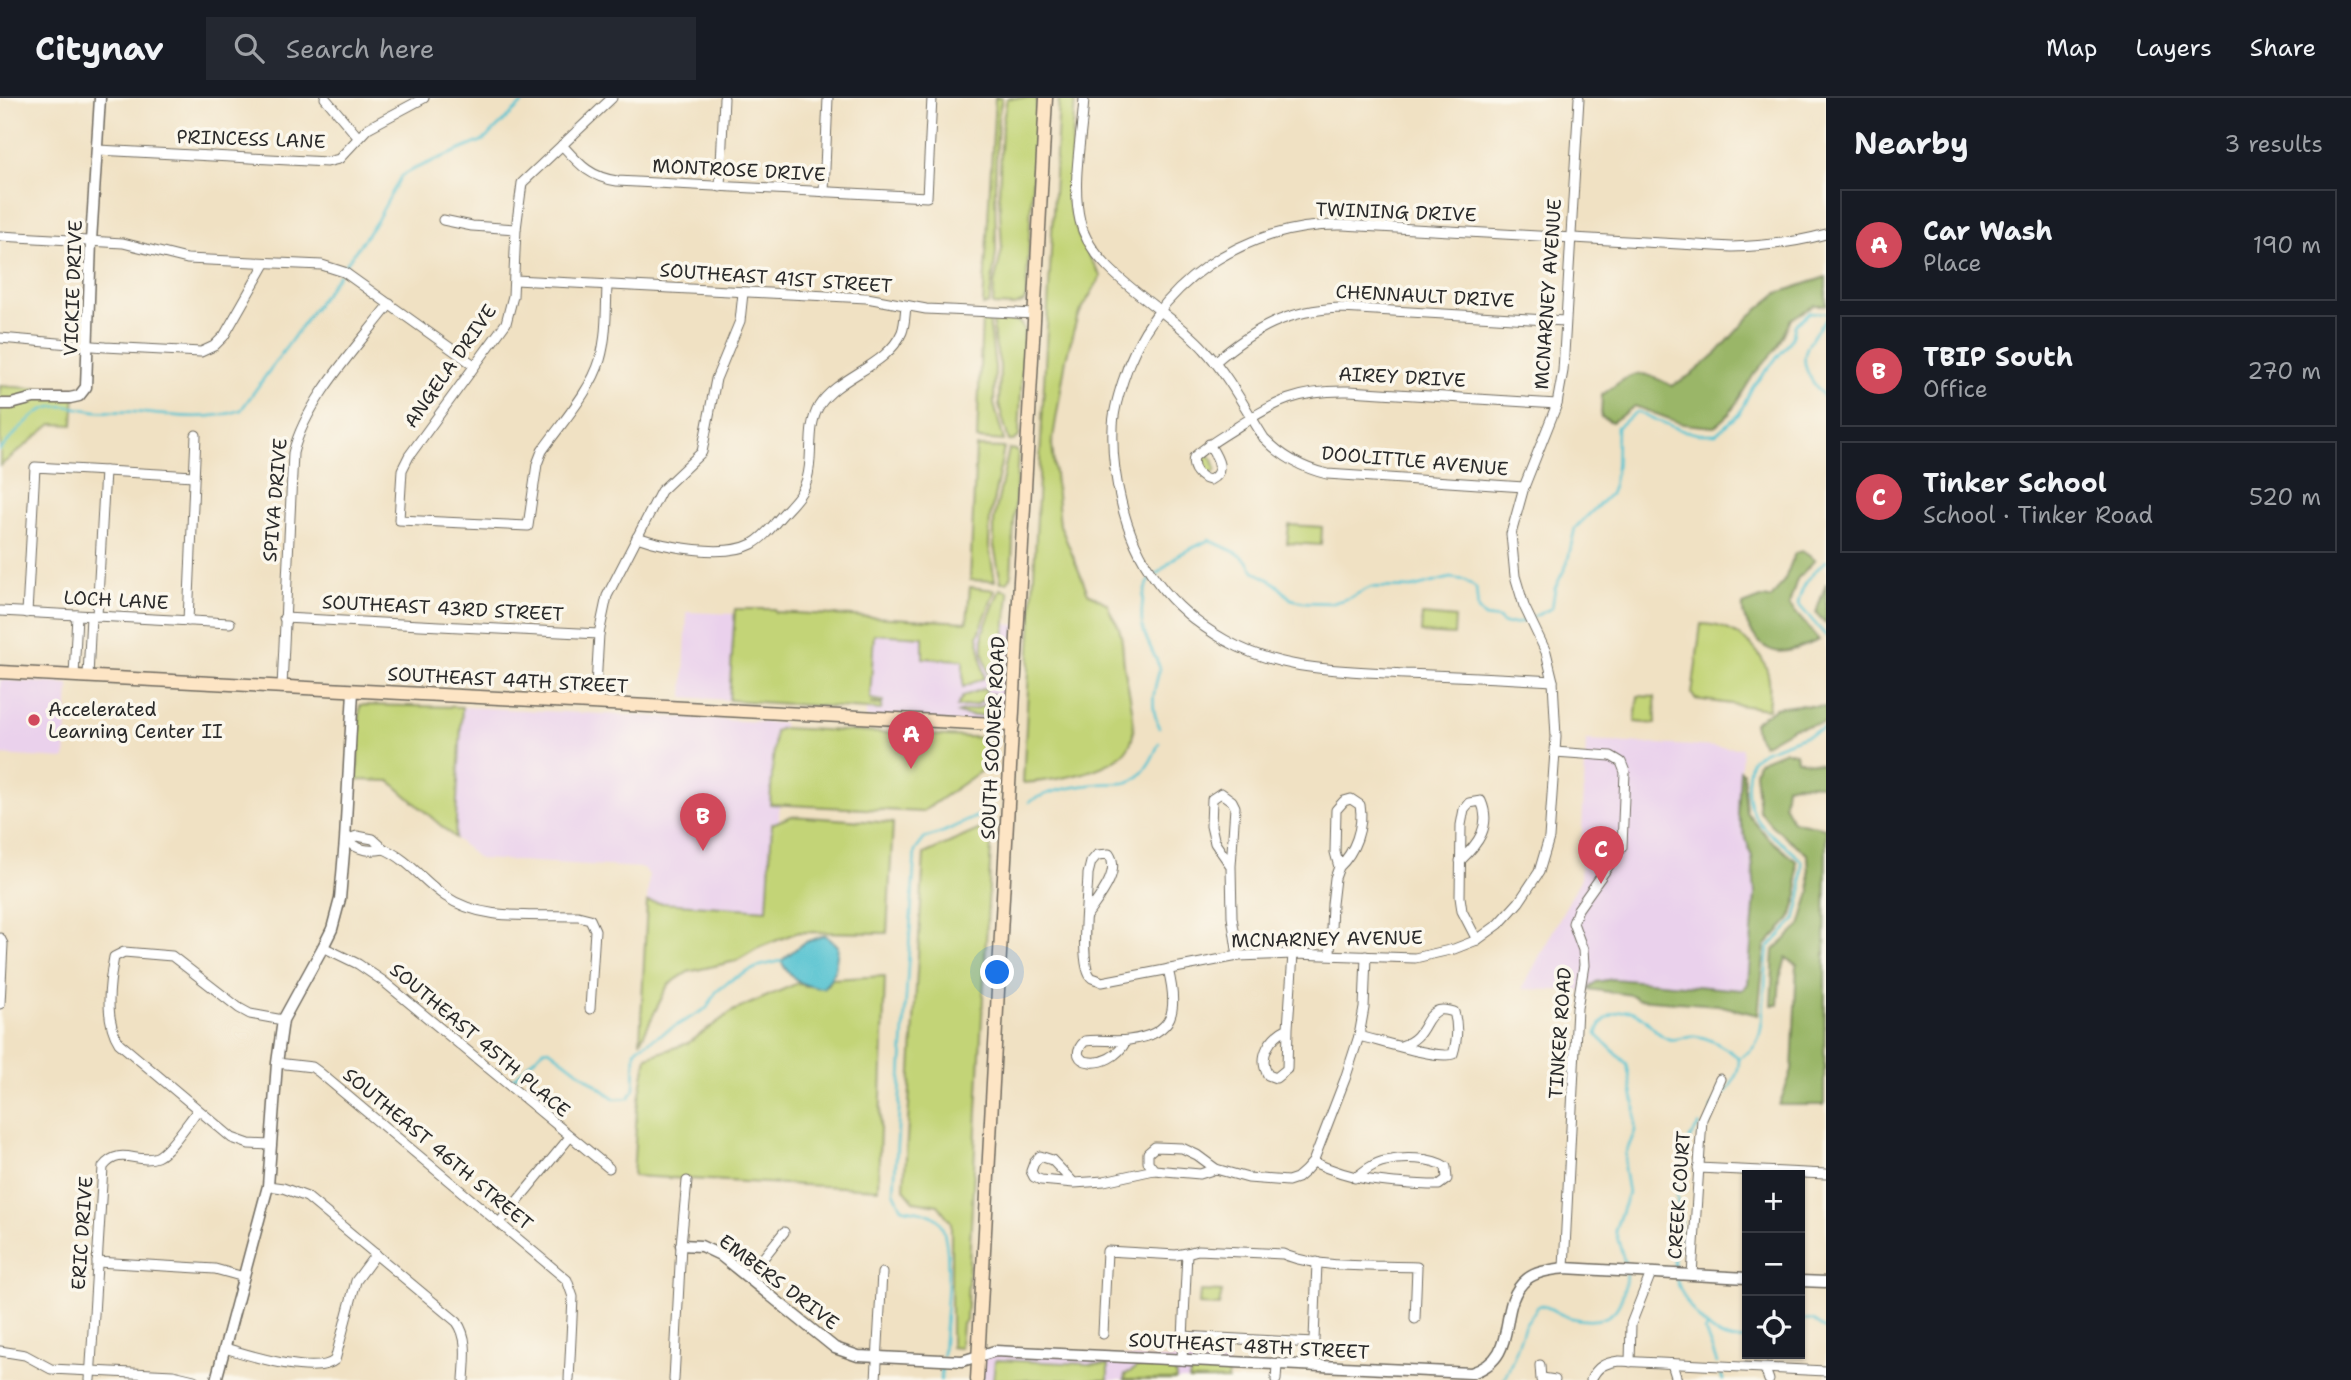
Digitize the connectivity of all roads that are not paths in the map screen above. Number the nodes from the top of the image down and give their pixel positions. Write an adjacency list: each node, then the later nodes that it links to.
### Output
1 (100, 98): 13 (street, VICKIE DRIVE)
2 (324, 98): 11 (street)
3 (424, 98): 11 (street, PRINCESS LANE)
4 (612, 98): 12 (street, ANGELA DRIVE)
5 (724, 98): 14 (street)
6 (828, 98): 15 (street)
7 (932, 98): 15 (street, MONTROSE DRIVE)
8 (1046, 98): 29 (main road, SOUTH SOONER ROAD)
9 (1084, 98): 28 (street, DOOLITTLE AVENUE)
10 (1578, 98): 20 (street, MCNARNEY AVENUE)
11 (358, 137): 13 (street, PRINCESS LANE)
12 (562, 145): 14 (street, MONTROSE DRIVE); 17 (street, ANGELA DRIVE)
13 (98, 150): 21 (street, VICKIE DRIVE)
14 (720, 187): 15 (street, MONTROSE DRIVE)
15 (824, 192)
16 (443, 220): 17 (street)
17 (516, 229): 23 (street, ANGELA DRIVE)
18 (1826, 234): 20 (street, TWINING DRIVE)
19 (0, 236): 21 (street)
20 (1570, 238): 28 (street, TWINING DRIVE); 30 (street, MCNARNEY AVENUE)
21 (91, 241): 22 (street); 32 (street, VICKIE DRIVE)
22 (265, 264): 26 (street); 32 (street)
23 (515, 280): 24 (street, SOUTHEAST 41ST STREET); 34 (street, ANGELA DRIVE)
24 (607, 285): 25 (street, SOUTHEAST 41ST STREET); 34 (street, ANGELA DRIVE)
25 (743, 293): 27 (street, SOUTHEAST 41ST STREET); 43 (street)
26 (390, 304): 34 (street); 48 (street, SPIVA DRIVE)
27 (906, 306): 29 (street, SOUTHEAST 41ST STREET); 43 (street)
28 (1161, 309): 33 (street, DOOLITTLE AVENUE); 57 (street, TWINING DRIVE)
29 (1035, 314): 61 (main road, SOUTH SOONER ROAD)
30 (1565, 321): 33 (street, CHENNAULT DRIVE); 36 (street, MCNARNEY AVENUE)
31 (0, 338): 32 (street)
32 (88, 344): 35 (street, VICKIE DRIVE)
33 (1215, 362): 37 (street, DOOLITTLE AVENUE)
34 (474, 365)
35 (0, 404)
36 (1557, 404): 37 (street, AIREY DRIVE); 42 (street, MCNARNEY AVENUE)
37 (1251, 418): 39 (street, AIREY DRIVE); 42 (street, DOOLITTLE AVENUE)
38 (196, 435): 41 (street)
39 (1209, 444)
40 (105, 471): 41 (street); 45 (street); 47 (street)
41 (194, 476): 49 (street)
42 (1524, 487): 57 (street, MCNARNEY AVENUE)
43 (637, 537): 51 (street)
44 (0, 611): 45 (street, LOCH LANE)
45 (27, 612): 46 (street, LOCH LANE)
46 (77, 615): 47 (street, LOCH LANE); 52 (street)
47 (94, 616): 49 (street, LOCH LANE); 53 (street)
48 (284, 618): 51 (street, SOUTHEAST 43RD STREET); 58 (street, SPIVA DRIVE)
49 (188, 621): 50 (street, LOCH LANE)
50 (230, 623)
51 (599, 634): 60 (street)
52 (76, 637): 53 (street); 55 (street)
53 (90, 638): 56 (street)
54 (0, 672): 55 (main road, SOUTHEAST 44TH STREET)
55 (74, 676): 56 (main road, SOUTHEAST 44TH STREET)
56 (88, 676): 58 (main road, SOUTHEAST 44TH STREET)
57 (1553, 681): 62 (street, MCNARNEY AVENUE)
58 (282, 687): 59 (main road, SOUTHEAST 44TH STREET)
59 (353, 691): 60 (main road, SOUTHEAST 44TH STREET); 64 (street)
60 (595, 704): 61 (main road, SOUTHEAST 44TH STREET)
61 (1013, 726): 123 (main road, SOUTH SOONER ROAD)
62 (1555, 752): 72 (street, MCNARNEY AVENUE); 108 (street, TINKER ROAD)
63 (366, 838): 64 (street); 65 (street); 66 (street)
64 (345, 840): 66 (street); 73 (street)
65 (384, 849): 66 (street); 80 (street)
66 (366, 850)
67 (1461, 861): 67 (street); 72 (street)
68 (1231, 866): 68 (street); 77 (street)
69 (1339, 867): 69 (street); 75 (street)
70 (1087, 915): 70 (street); 78 (street, MCNARNEY AVENUE)
71 (0, 938): 79 (street)
72 (1476, 940): 76 (street, MCNARNEY AVENUE)
73 (323, 947): 81 (street); 89 (street, SOUTHEAST 45TH PLACE)
74 (1293, 954): 75 (street, MCNARNEY AVENUE); 77 (street, MCNARNEY AVENUE); 82 (street)
75 (1330, 954): 76 (street, MCNARNEY AVENUE)
76 (1366, 956): 83 (street)
77 (1238, 957): 78 (street, MCNARNEY AVENUE)
78 (1168, 969): 84 (street)
79 (0, 1004)
80 (590, 1009)
81 (283, 1020): 86 (street); 88 (street)
82 (1288, 1028): 82 (street)
83 (1359, 1036): 85 (street); 91 (street)
84 (1126, 1041): 84 (street)
85 (1401, 1046): 85 (street)
86 (277, 1063): 90 (street); 101 (street, SOUTHEAST 46TH STREET)
87 (1720, 1079): 93 (street, CREEK COURT)
88 (198, 1110): 90 (street); 106 (street, ERIC DRIVE)
89 (570, 1137): 92 (street, SOUTHEAST 45TH PLACE); 101 (street)
90 (271, 1145): 100 (street)
91 (1313, 1162): 94 (street); 97 (street)
92 (610, 1168)
93 (1698, 1168): 96 (street); 111 (street, CREEK COURT)
94 (1216, 1169): 95 (street); 95 (street)
95 (1154, 1170): 99 (street)
96 (1826, 1174)
97 (1355, 1178): 97 (street)
98 (687, 1181): 103 (street)
99 (1074, 1183)
100 (268, 1186): 105 (street); 112 (street)
101 (500, 1223): 139 (street, SOUTHEAST 46TH STREET)
102 (784, 1232): 113 (street)
103 (681, 1245): 113 (street, EMBERS DRIVE); 140 (street)
104 (1187, 1252): 107 (street); 118 (street); 119 (street)
105 (376, 1254): 121 (street); 138 (street)
106 (97, 1262): 112 (street); 133 (street, ERIC DRIVE)
107 (1317, 1262): 117 (street); 120 (street)
108 (1564, 1268): 110 (street); 134 (street, SOUTHEAST 48TH STREET)
109 (882, 1273): 124 (street)
110 (1651, 1273): 111 (street); 126 (street)
111 (1692, 1275): 114 (street)
112 (244, 1277): 121 (street)
113 (748, 1277): 124 (street, EMBERS DRIVE)
114 (1742, 1278)
115 (1805, 1281): 116 (street)
116 (1826, 1282)
117 (1415, 1319)
118 (1102, 1334)
119 (1183, 1336): 120 (street); 125 (street)
120 (1314, 1343): 130 (street)
121 (225, 1348): 137 (street)
122 (0, 1351): 133 (street)
123 (978, 1356): 124 (street, EMBERS DRIVE); 125 (street, SOUTHEAST 48TH STREET); 142 (main road, SOUTH SOONER ROAD)
124 (877, 1357): 141 (street)
125 (1182, 1360): 128 (street, SOUTHEAST 48TH STREET)
126 (1630, 1362): 127 (street); 145 (street)
127 (1672, 1364): 131 (street); 146 (street)
128 (1277, 1365): 130 (street, SOUTHEAST 48TH STREET); 143 (street)
129 (1540, 1365): 135 (street)
130 (1313, 1366): 134 (street, SOUTHEAST 48TH STREET)
131 (1765, 1369): 132 (street); 147 (street)
132 (1826, 1371)
133 (90, 1376): 136 (street)
134 (1454, 1377)
135 (1542, 1379): 144 (street)
136 (194, 1380)
137 (216, 1380)
138 (464, 1380)
139 (569, 1380)
140 (674, 1380)
141 (876, 1380)
142 (977, 1380)
143 (1276, 1380)
144 (1555, 1380)
145 (1591, 1380)
146 (1677, 1380)
147 (1769, 1380)

